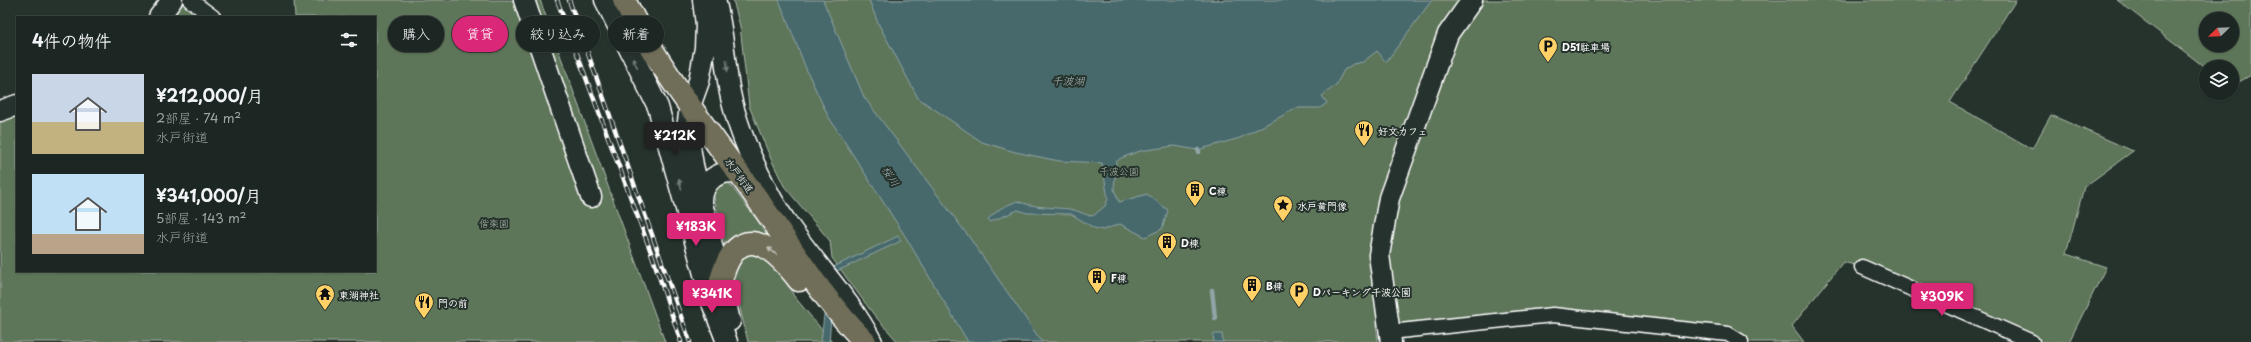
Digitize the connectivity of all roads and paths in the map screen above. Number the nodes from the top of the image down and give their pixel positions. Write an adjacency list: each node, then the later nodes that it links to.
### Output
1 (172, 0): 9 (street)
2 (190, 0): 10 (street)
3 (524, 0): 15 (street)
4 (605, 0): 21 (street, one-way to 4)
5 (624, 0): 12 (main road, 水戸街道)
6 (703, 0): 12 (street)
7 (715, 0): 20 (street, one-way to 20)
8 (1472, 0): 19 (street)
9 (160, 16)
10 (212, 16)
11 (16, 105): 13 (street)
12 (690, 106): 14 (main road, 水戸街道); 16 (street)
13 (0, 111)
14 (738, 173): 16 (street); 20 (main road, 水戸街道)
15 (591, 198)
16 (702, 206): 18 (street)
17 (1862, 267): 24 (street)
18 (721, 280): 20 (main road, one-way to 18); 22 (street)
19 (1390, 337): 23 (street)
20 (865, 340)
21 (728, 342)
22 (735, 342)
23 (1741, 342)
24 (2032, 342)

